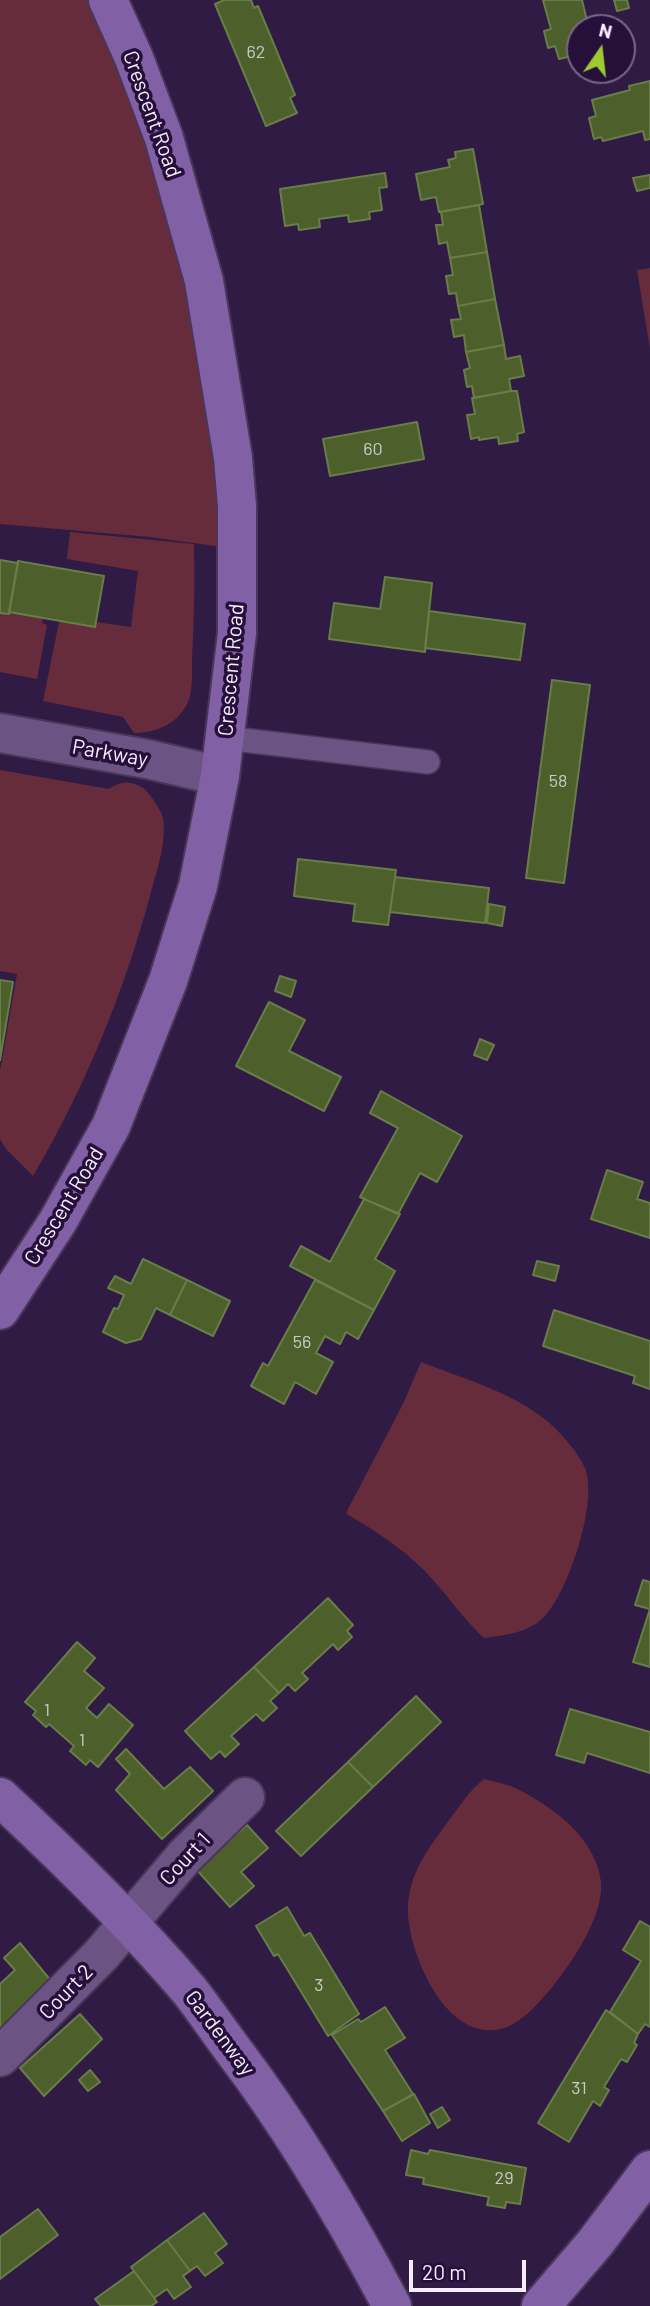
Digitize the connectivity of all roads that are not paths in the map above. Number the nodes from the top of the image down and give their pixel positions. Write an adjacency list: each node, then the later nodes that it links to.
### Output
1 (108, 0): 3 (street, Crescent Road)
2 (0, 733): 5 (street, Parkway)
3 (226, 738): 4 (lane); 5 (street, Crescent Road)
4 (428, 762)
5 (220, 776): 6 (street, Crescent Road)
6 (0, 1310)
7 (0, 1797): 9 (street, Gardenway)
8 (245, 1797): 9 (street, Court 1)
9 (127, 1922): 10 (street, Court 2); 12 (street, Gardenway)
10 (0, 2057)
11 (650, 2170): 13 (street)
12 (392, 2306)
13 (541, 2306)

